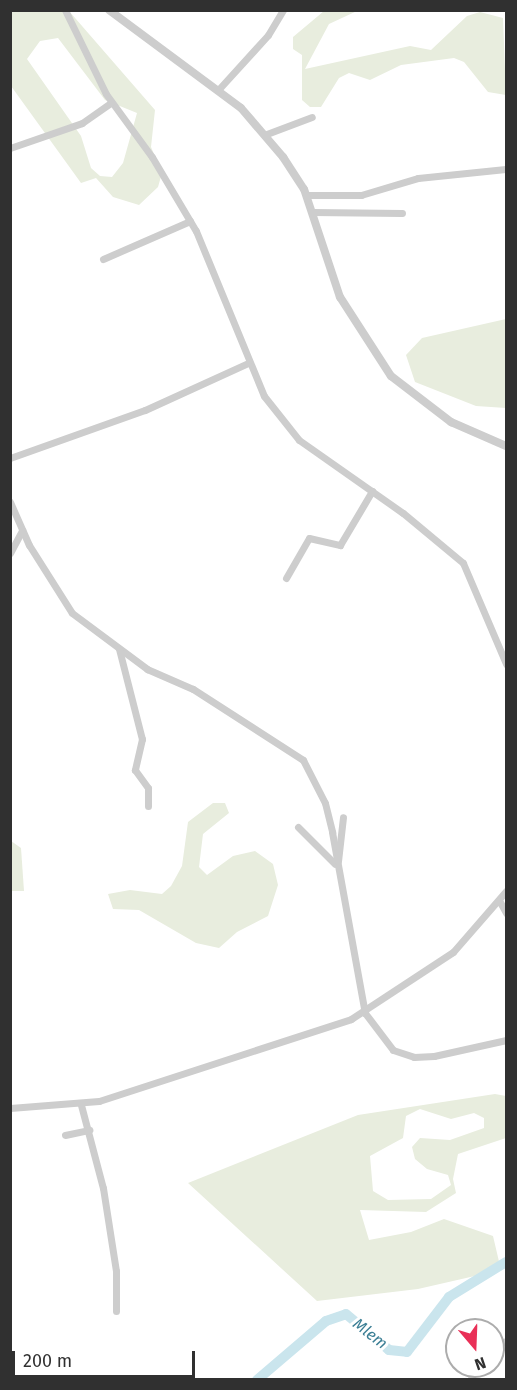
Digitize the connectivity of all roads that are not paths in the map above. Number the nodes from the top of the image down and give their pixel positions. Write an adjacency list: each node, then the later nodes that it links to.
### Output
1 (65, 10): 5 (street)
2 (109, 10): 4 (street)
3 (283, 10): 4 (street)
4 (218, 90): 7 (street)
5 (111, 103): 8 (street); 13 (street)
6 (312, 117): 7 (street)
7 (264, 135): 10 (street)
8 (10, 148)
9 (507, 169): 10 (street)
10 (306, 195): 11 (street)
11 (312, 212): 12 (street); 16 (street)
12 (402, 213)
13 (190, 221): 14 (street); 15 (street)
14 (103, 259)
15 (248, 363): 17 (street); 18 (street)
16 (507, 446)
17 (10, 458)
18 (372, 491): 22 (street); 24 (street)
19 (10, 502): 20 (street)
20 (22, 530): 21 (street); 23 (street)
21 (10, 554)
22 (286, 578)
23 (119, 649): 25 (street); 28 (street)
24 (507, 664)
25 (148, 806)
26 (343, 818): 28 (street)
27 (298, 827): 28 (street)
28 (336, 866): 32 (street)
29 (507, 891): 30 (street)
30 (500, 902): 31 (street); 32 (street)
31 (507, 913)
32 (365, 1013): 33 (street); 34 (street)
33 (507, 1040)
34 (81, 1105): 35 (street); 36 (street)
35 (10, 1108)
36 (89, 1130): 37 (street); 38 (street)
37 (65, 1136)
38 (116, 1311)

